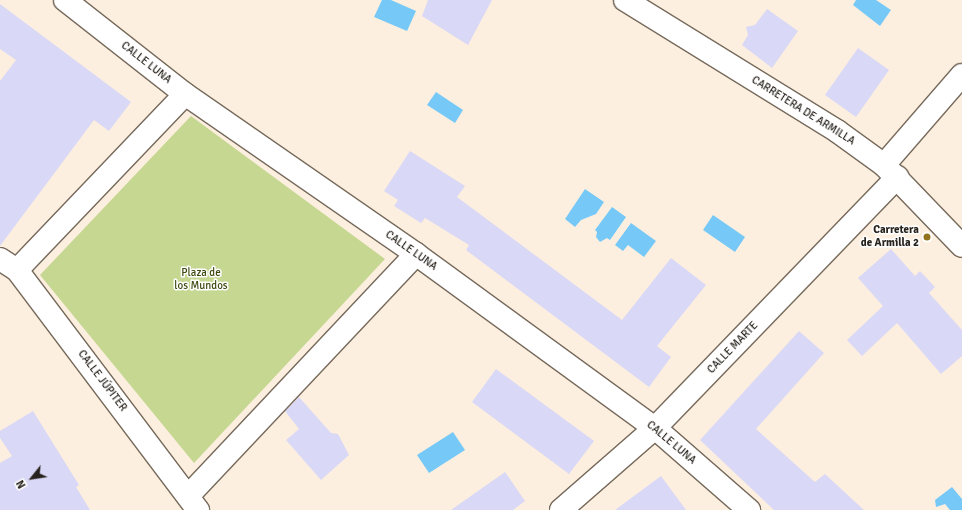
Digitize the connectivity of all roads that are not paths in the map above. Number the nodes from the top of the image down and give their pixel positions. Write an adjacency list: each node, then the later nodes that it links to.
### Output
1 (66, 0): 4 (street, CALLE LUNA)
2 (625, 0): 5 (street, CARRETERA DE ARMILLA)
3 (962, 75): 5 (street, CALLE MARTE)
4 (186, 94): 7 (street, CALLE LUNA); 8 (street)
5 (890, 171): 6 (street, CARRETERA DE ARMILLA); 9 (street, CALLE MARTE)
6 (962, 246)
7 (416, 254): 9 (street, CALLE LUNA); 10 (street)
8 (8, 264): 10 (street, CALLE JÚPITER)
9 (655, 428): 11 (street, CALLE MARTE); 12 (street, CALLE LUNA)
10 (194, 503)
11 (561, 510)
12 (749, 510)

